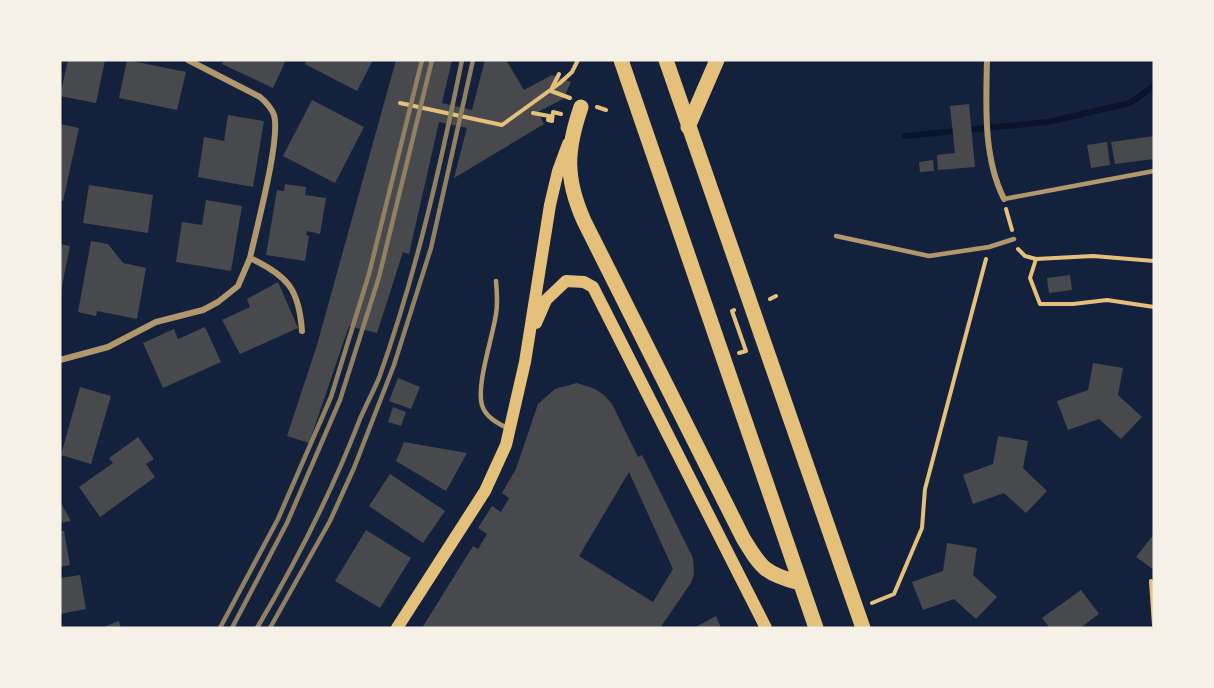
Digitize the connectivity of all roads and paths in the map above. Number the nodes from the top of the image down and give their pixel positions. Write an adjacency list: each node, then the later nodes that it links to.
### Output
1 (188, 60): 20 (street)
2 (578, 60): 8 (path)
3 (621, 60): 34 (main road)
4 (666, 60): 13 (main road)
5 (717, 60): 13 (main road)
6 (987, 60): 16 (street)
7 (559, 74): 8 (path)
8 (550, 91): 9 (path)
9 (400, 103)
10 (581, 107): 14 (main road)
11 (533, 113): 12 (path)
12 (563, 115)
13 (688, 127): 35 (main road)
14 (572, 134): 29 (main road); 34 (main road)
15 (1154, 171): 16 (lane)
16 (1004, 199): 18 (path)
17 (836, 236): 19 (lane)
18 (1014, 238): 19 (lane); 21 (path)
19 (989, 247): 35 (path)
20 (250, 258): 28 (street); 31 (street)
21 (1036, 259): 22 (path); 26 (path)
22 (1154, 261)
23 (496, 281): 32 (lane)
24 (776, 296): 25 (path)
25 (770, 299)
26 (1154, 307)
27 (735, 310): 30 (path)
28 (302, 331)
29 (528, 340): 32 (main road); 38 (main road)
30 (739, 353)
31 (60, 360)
32 (510, 430): 37 (main road)
33 (1151, 581): 36 (path)
34 (800, 583): 39 (main road)
35 (856, 609): 40 (main road)
36 (1154, 625)
37 (397, 628)
38 (766, 628)
39 (816, 628)
40 (863, 628)

